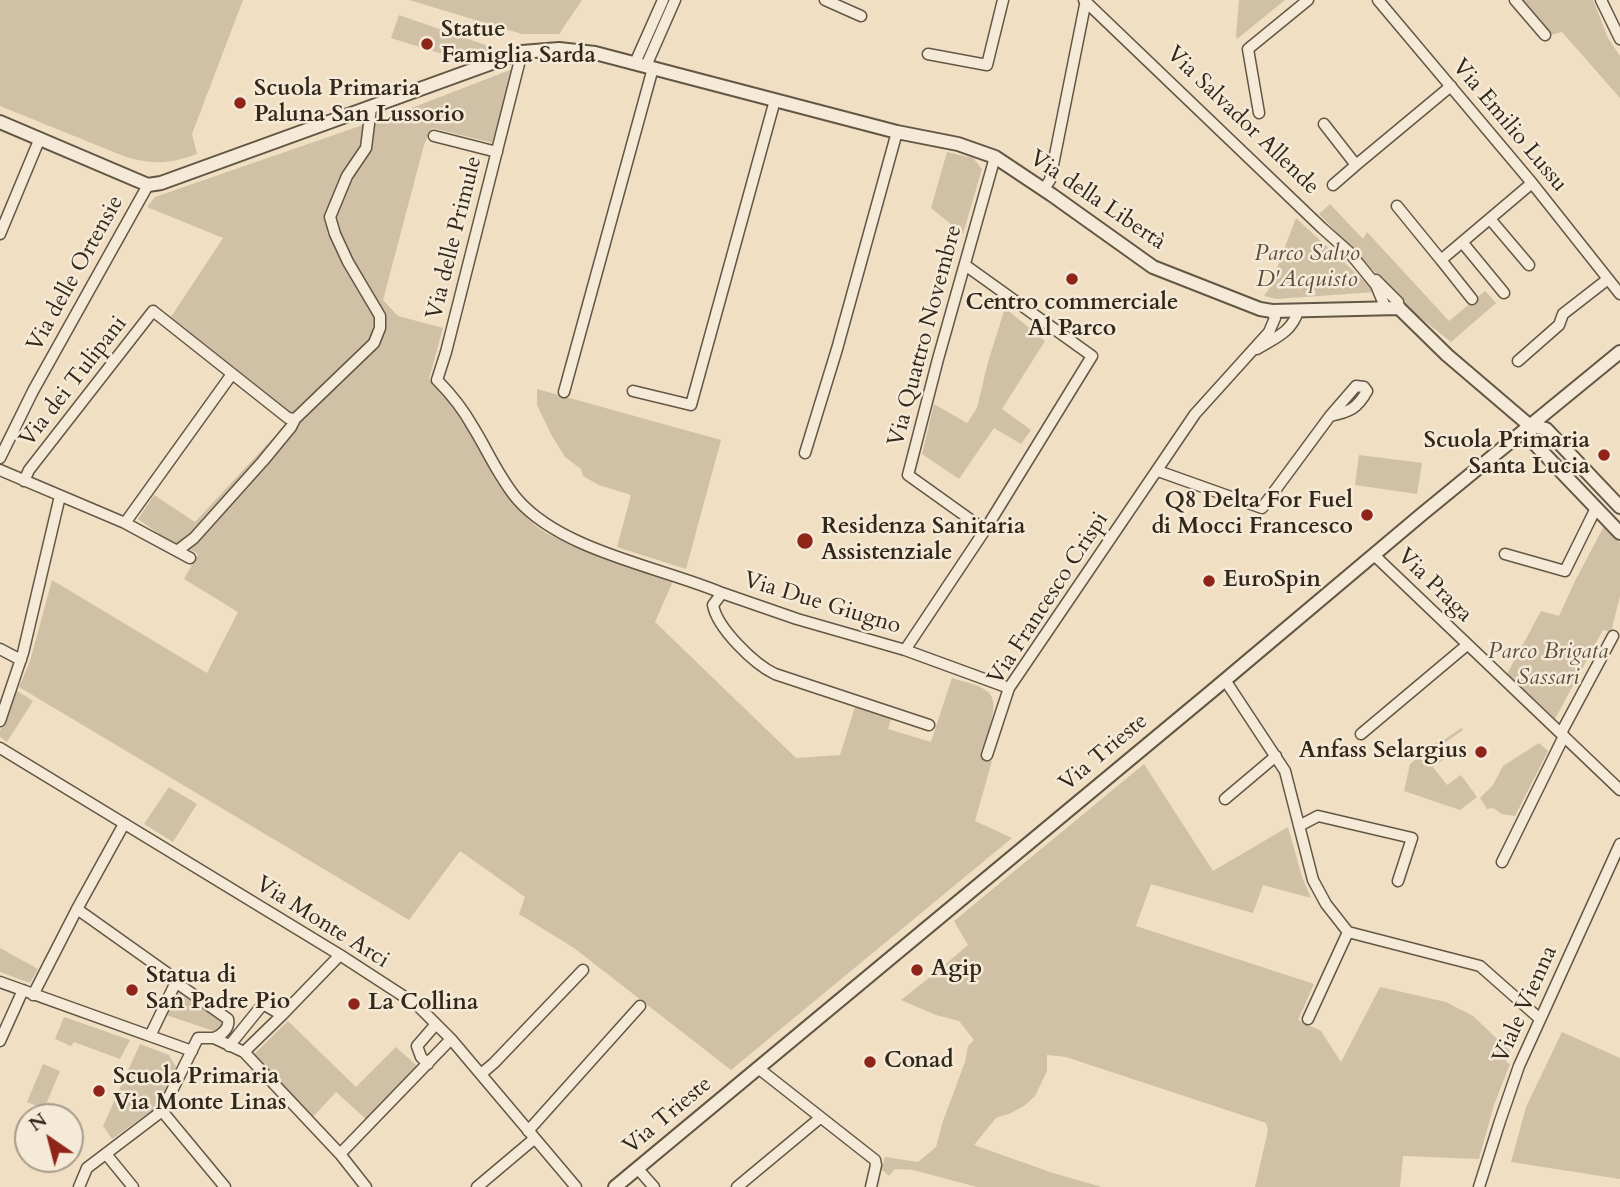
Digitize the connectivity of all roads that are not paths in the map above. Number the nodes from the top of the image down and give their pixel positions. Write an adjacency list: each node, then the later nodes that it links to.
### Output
1 (663, 0): 15 (street)
2 (675, 0): 15 (street)
3 (825, 0): 10 (street)
4 (1003, 0): 14 (street)
5 (1308, 0): 19 (street)
6 (1378, 0): 16 (street, Via Emilio Lussu)
7 (1515, 0): 11 (street)
8 (1601, 0): 12 (street)
9 (1086, 1): 31 (street); 43 (street, Via Salvador Allende)
10 (861, 16)
11 (1545, 35)
12 (1620, 39)
13 (522, 52): 15 (street, Via della Libertà); 18 (street, Via della Libertà); 25 (street, Via delle Primule)
14 (928, 54)
15 (645, 66): 17 (street, Via della Libertà); 52 (street)
16 (1451, 86): 27 (street); 28 (street, Via Emilio Lussu)
17 (775, 100): 22 (street, Via della Libertà); 51 (street)
18 (371, 108): 29 (street, Via della Libertà); 53 (street)
19 (1259, 113)
20 (0, 121): 24 (street)
21 (1324, 124): 27 (street)
22 (897, 132): 26 (street, Via della Libertà); 55 (street)
23 (434, 136): 25 (street)
24 (40, 138): 29 (street); 34 (street)
25 (497, 152): 70 (street, Via delle Primule)
26 (995, 157): 31 (street, Via della Libertà); 37 (street, Via Quattro Novembre)
27 (1356, 165): 30 (street)
28 (1532, 183): 33 (street); 39 (street, Via Emilio Lussu)
29 (148, 185): 56 (street, Via delle Ortensie)
30 (1333, 185)
31 (1044, 189): 45 (street, Via della Libertà)
32 (1397, 206): 36 (street)
33 (1490, 219): 35 (street); 38 (street)
34 (0, 234)
35 (1462, 242): 36 (street); 40 (street)
36 (1441, 260): 42 (street)
37 (965, 265): 64 (street, Via Quattro Novembre); 64 (street)
38 (1529, 265)
39 (1608, 279): 41 (street, Via Emilio Lussu); 48 (street)
40 (1504, 293)
41 (1620, 294)
42 (1472, 299)
43 (1392, 308): 44 (street, Via della Libertà); 54 (street, Via Salvador Allende)
44 (1298, 311): 45 (street, Via della Libertà); 47 (street)
45 (1272, 312): 47 (street, Via Francesco Crispi)
46 (1620, 352): 54 (street, Via Trieste)
47 (1248, 354): 58 (street, Via Francesco Crispi)
48 (1518, 361)
49 (232, 374): 53 (street, Via dei Tulipani); 59 (street, Via dei Tulipani); 63 (street)
50 (1356, 386): 58 (street)
51 (633, 391)
52 (564, 392)
53 (291, 418): 66 (street)
54 (1529, 425): 61 (street); 62 (street); 68 (street, Via Trieste)
55 (805, 453)
56 (0, 458)
57 (0, 470): 59 (street)
58 (1158, 471): 77 (street, Via Francesco Crispi)
59 (24, 481): 60 (street)
60 (60, 496): 63 (street); 75 (street)
61 (1620, 507)
62 (1596, 508): 65 (street); 67 (street)
63 (125, 523): 66 (street)
64 (985, 530): 74 (street)
65 (1620, 533)
66 (177, 551): 69 (street)
67 (1505, 554)
68 (1374, 555): 72 (street, Via Praga); 76 (street, Via Trieste)
69 (190, 558)
70 (722, 593): 74 (street, Via Due Giugno); 79 (street, Via Due Giugno)
71 (1613, 636): 81 (street)
72 (1467, 645): 80 (street); 81 (street, Via Praga)
73 (0, 649): 75 (street)
74 (905, 650): 77 (street, Via Due Giugno)
75 (21, 660): 78 (street)
76 (1225, 680): 84 (street); 112 (street, Via Trieste)
77 (1009, 688): 83 (street, Via Francesco Crispi)
78 (0, 720)
79 (929, 725)
80 (1361, 734)
81 (1563, 735): 85 (street, Via Praga); 90 (street)
82 (0, 748): 87 (street, Via Monte Arci)
83 (987, 755)
84 (1276, 756): 86 (street); 88 (street)
85 (1620, 790)
86 (1225, 799)
87 (124, 824): 92 (street); 94 (street, Via Monte Arci)
88 (1299, 826): 91 (street); 93 (street)
89 (1620, 844): 102 (street, Viale Vienna)
90 (1502, 862)
91 (1398, 881)
92 (77, 909): 97 (street); 98 (street)
93 (1348, 932): 101 (street); 102 (street)
94 (340, 955): 100 (street); 103 (street, Via Monte Arci)
95 (583, 970): 113 (street)
96 (0, 982): 98 (street)
97 (176, 982): 104 (street); 105 (street)
98 (28, 993): 104 (street); 107 (street)
99 (640, 1006): 116 (street)
100 (282, 1015): 108 (street); 110 (street)
101 (1308, 1019)
102 (1540, 1019): 131 (street, Viale Vienna)
103 (436, 1024): 106 (street, Via Monte Arci); 111 (street)
104 (150, 1036): 109 (street)
105 (214, 1038): 108 (street); 109 (street)
106 (451, 1039): 111 (street); 113 (street, Via Monte Arci)
107 (0, 1041)
108 (229, 1046): 110 (street)
109 (192, 1051): 114 (street)
110 (244, 1052): 118 (street)
111 (428, 1064): 118 (street)
112 (758, 1068): 115 (street); 119 (street, Via Trieste)
113 (481, 1074): 116 (street, Via Monte Arci)
114 (162, 1111): 117 (street); 123 (street)
115 (820, 1118): 120 (street); 129 (street)
116 (531, 1135): 125 (street); 126 (street, Via Monte Arci)
117 (106, 1154): 121 (street); 122 (street)
118 (341, 1154): 124 (street)
119 (638, 1169): 127 (street, Via Trieste); 128 (street)
120 (872, 1185): 130 (street)
121 (79, 1187)
122 (133, 1187)
123 (225, 1187)
124 (366, 1187)
125 (477, 1187)
126 (576, 1187)
127 (615, 1187)
128 (654, 1187)
129 (737, 1187)
130 (860, 1187)
131 (1479, 1187)

